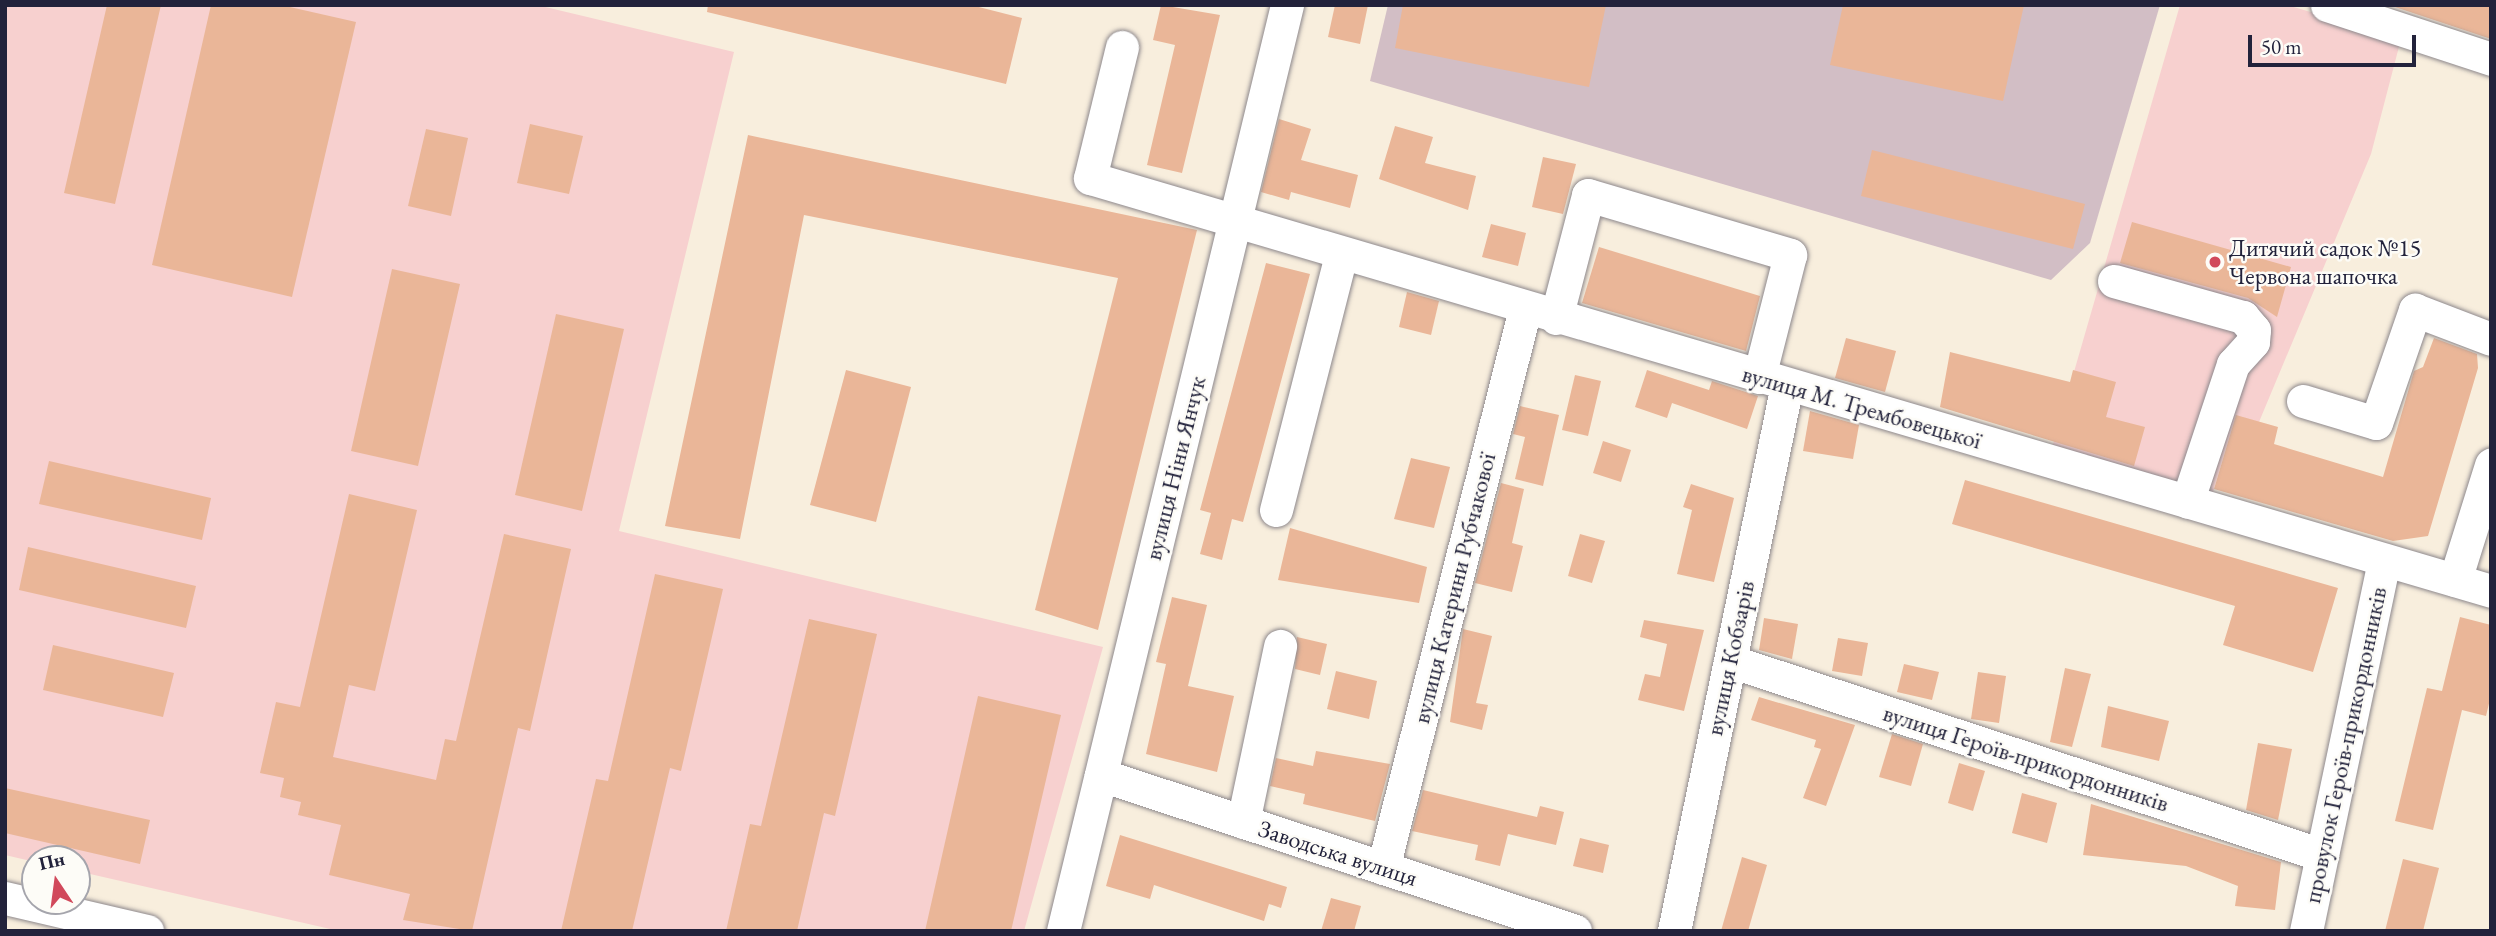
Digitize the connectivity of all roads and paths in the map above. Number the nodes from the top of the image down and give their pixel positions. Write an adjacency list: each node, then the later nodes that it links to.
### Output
1 (2327, 5): 4 (street)
2 (1278, 7): 5 (street, вулиця Ніни Янчук)
3 (1122, 47): 5 (street, вулиця М. Трембовецької)
4 (2491, 59)
5 (1234, 223): 6 (street, вулиця М. Трембовецької); 20 (street, вулиця Ніни Янчук)
6 (1341, 255): 8 (street, вулиця М. Трембовецької); 14 (street)
7 (2114, 281): 13 (street)
8 (1540, 313): 10 (street, вулиця М. Трембовецької); 10 (street, вулиця Катерини Рубчакової); 23 (street, вулиця Катерини Рубчакової)
9 (2491, 339): 11 (street)
10 (1773, 381): 13 (street, вулиця М. Трембовецької); 19 (street, вулиця Кобзарів)
11 (2303, 401)
12 (2491, 465): 16 (street)
13 (2187, 502): 15 (street, вулиця М. Трембовецької)
14 (1276, 510)
15 (2385, 560): 16 (street, вулиця М. Трембовецької); 22 (street, провулок Героїв-прикордонників)
16 (2455, 580): 17 (street, вулиця М. Трембовецької)
17 (2491, 591)
18 (1280, 646): 21 (street)
19 (1730, 661): 22 (street, вулиця Героїв-прикордонників); 28 (street, вулиця Кобзарів)
20 (1101, 775): 21 (street, Заводська вулиця); 26 (street, вулиця Ніни Янчук)
21 (1243, 822): 23 (street, Заводська вулиця)
22 (2322, 855): 29 (street, провулок Героїв-прикордонників)
23 (1383, 868): 27 (street, Заводська вулиця)
24 (5, 898): 25 (street)
25 (147, 931)
26 (1063, 931)
27 (1575, 931)
28 (1674, 931)
29 (2306, 931)

